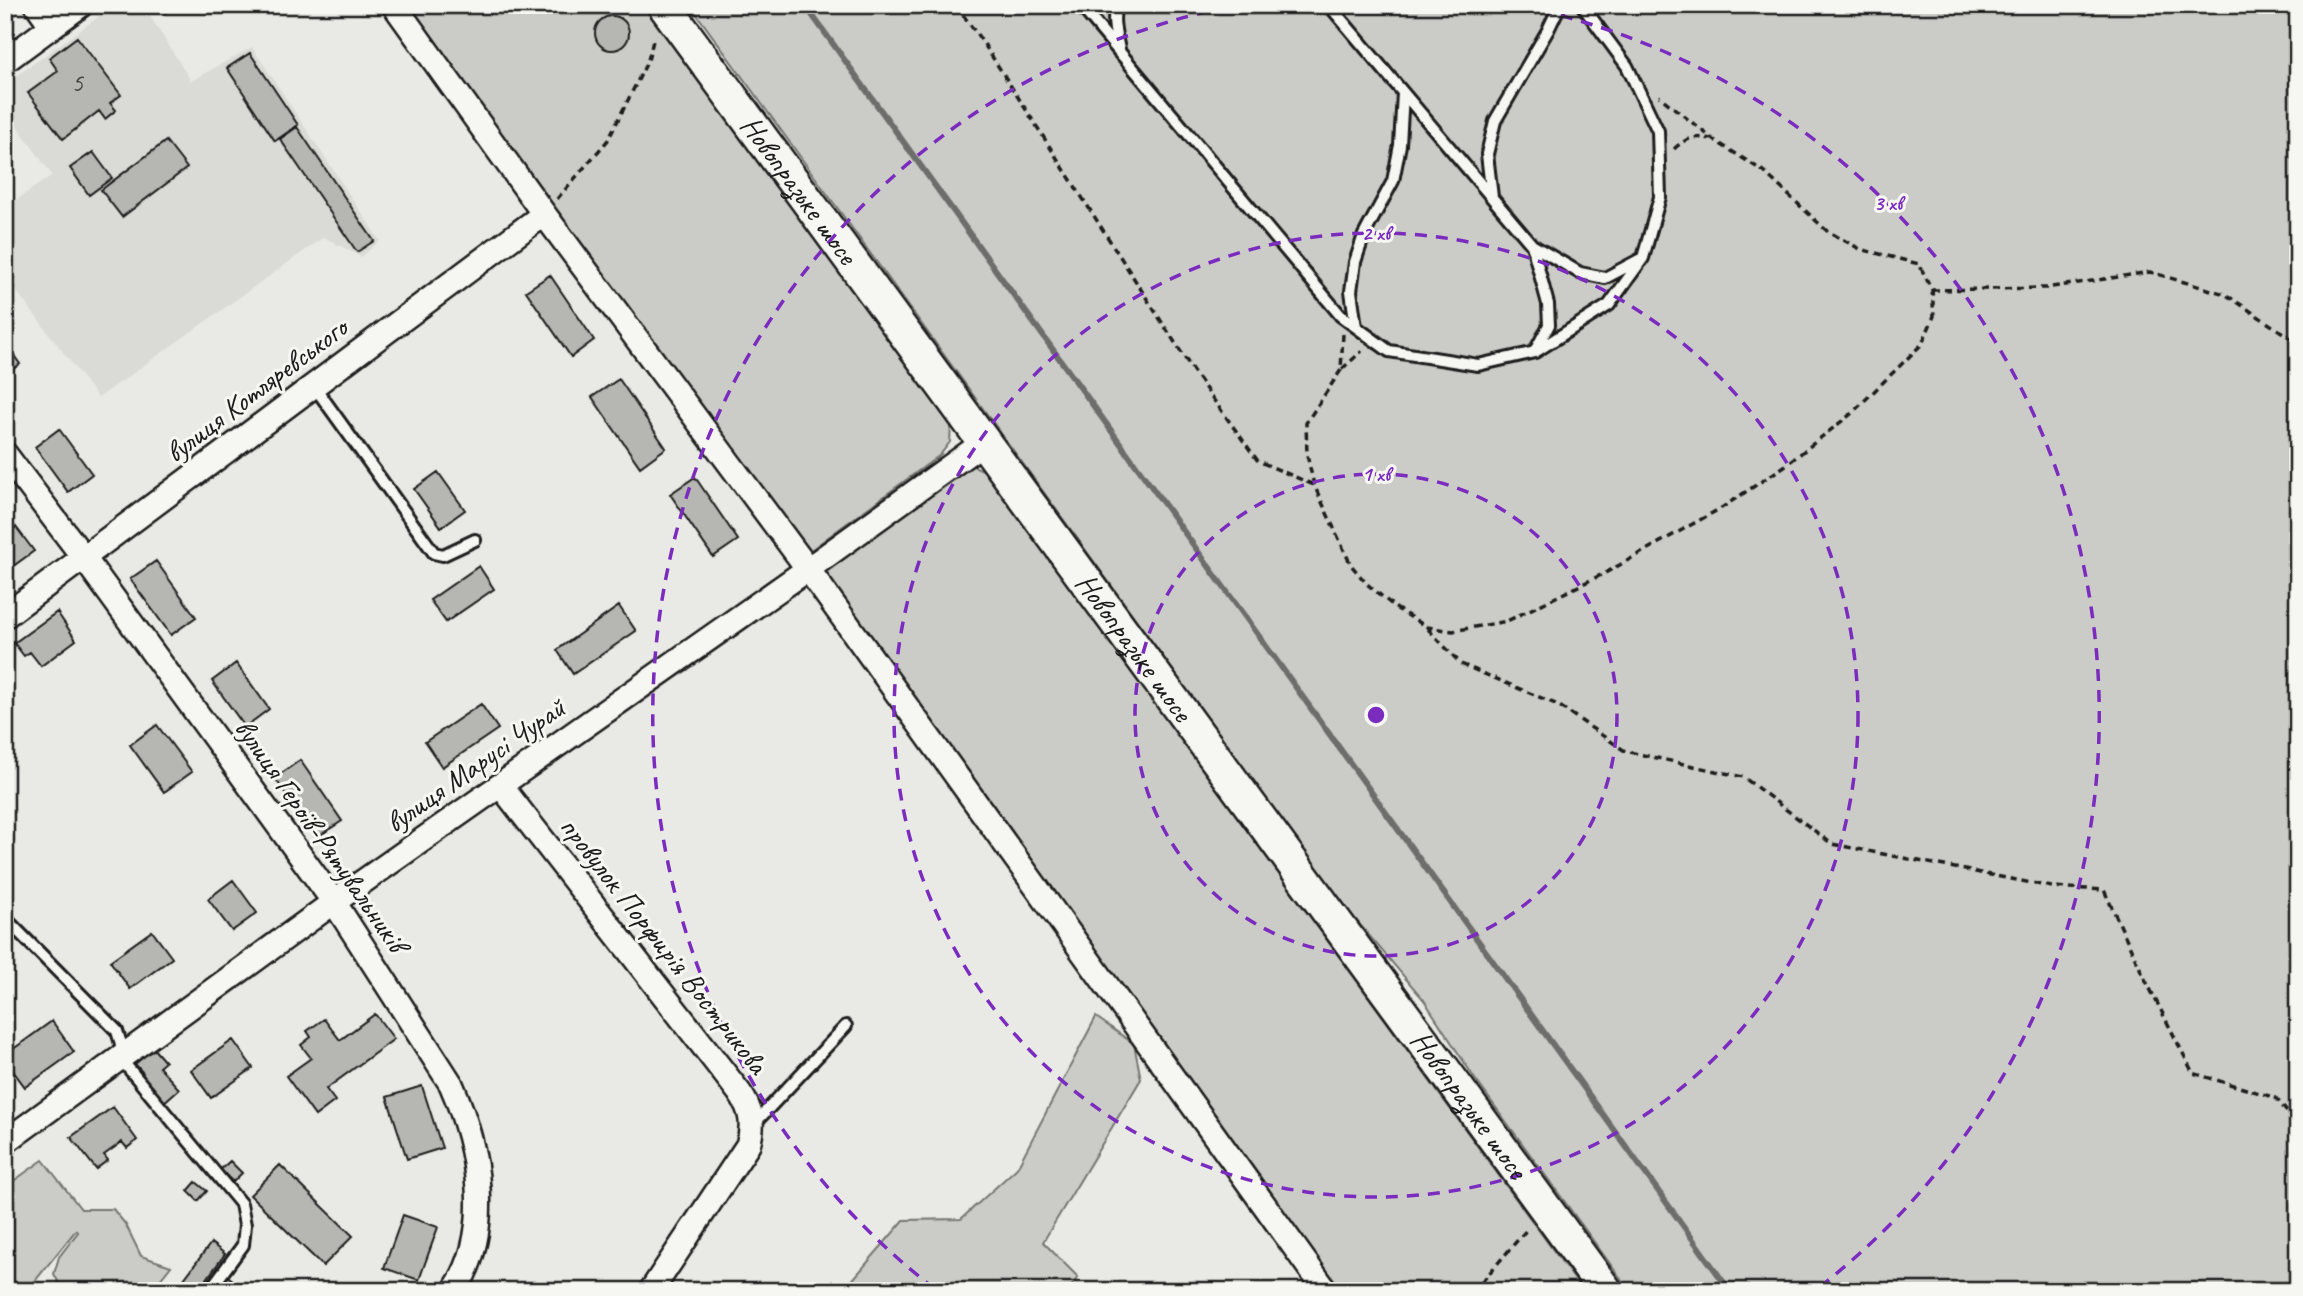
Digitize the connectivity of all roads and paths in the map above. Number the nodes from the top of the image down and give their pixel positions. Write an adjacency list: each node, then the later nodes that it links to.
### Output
1 (37, 5): 11 (street)
2 (81, 5): 11 (street)
3 (394, 5): 19 (street)
4 (956, 5): 32 (path)
5 (1080, 5): 12 (lane)
6 (1116, 5): 12 (lane)
7 (1329, 5): 15 (lane)
8 (1560, 5): 18 (lane)
9 (1583, 5): 14 (lane)
10 (661, 16): 19 (path); 30 (main road, Новопразьке шосе)
11 (52, 26): 13 (street)
12 (1121, 56): 23 (lane)
13 (5, 61)
14 (1627, 66): 16 (path); 21 (lane)
15 (1403, 93): 18 (lane); 24 (lane)
16 (1714, 140): 17 (path); 22 (path)
17 (1672, 151)
18 (1492, 197): 20 (lane)
19 (544, 214): 29 (street, вулиця Котляревського); 35 (street)
20 (1532, 245): 21 (lane); 27 (lane)
21 (1643, 258): 27 (lane)
22 (1933, 290): 25 (path); 37 (path)
23 (1341, 316): 24 (lane); 28 (path)
24 (1356, 327): 26 (lane)
25 (2298, 343)
26 (1389, 351): 27 (lane); 28 (path)
27 (1535, 352)
28 (1340, 370): 32 (path)
29 (314, 386): 33 (lane); 34 (street, вулиця Котляревського)
30 (984, 442): 35 (street, вулиця Марусі Чурай); 46 (main road, Новопразьке шосе)
31 (5, 454): 34 (street, вулиця Героїв-Рятувальників)
32 (1314, 485): 37 (path)
33 (475, 540)
34 (85, 558): 36 (street, вулиця Котляревського); 39 (street, вулиця Героїв-Рятувальників)
35 (808, 569): 38 (street, вулиця Марусі Чурай); 50 (street)
36 (5, 616)
37 (1427, 627): 44 (path)
38 (501, 786): 39 (street, вулиця Марусі Чурай); 43 (street, провулок Порфирія Вострикова)
39 (334, 902): 42 (street, вулиця Марусі Чурай); 48 (street, вулиця Героїв-Рятувальників)
40 (5, 918): 42 (lane)
41 (846, 1026): 43 (lane)
42 (120, 1058): 45 (street, вулиця Марусі Чурай); 47 (lane)
43 (752, 1126): 49 (street, провулок Порфирія Вострикова)
44 (2298, 1126)
45 (5, 1142)
46 (1545, 1208): 51 (path); 52 (main road, Новопразьке шосе)
47 (209, 1291)
48 (454, 1291)
49 (651, 1291)
50 (1326, 1291)
51 (1474, 1291)
52 (1606, 1291)

